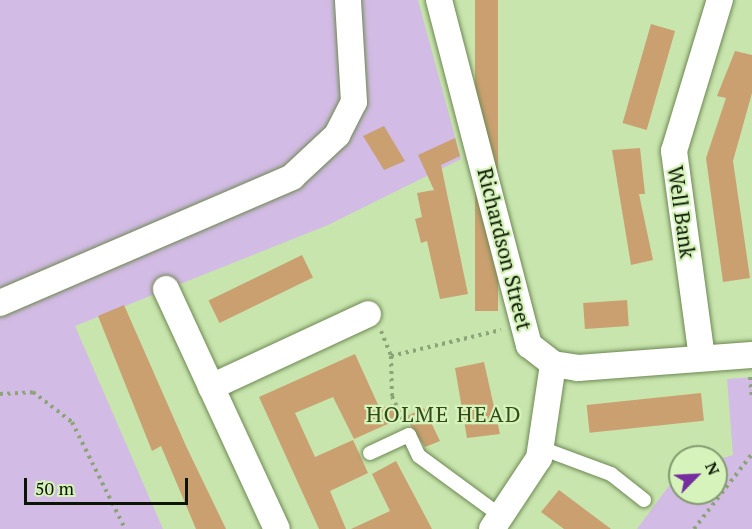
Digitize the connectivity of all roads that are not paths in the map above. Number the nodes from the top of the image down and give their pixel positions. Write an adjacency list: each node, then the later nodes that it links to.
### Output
1 (348, 0): 5 (street)
2 (439, 0): 9 (street, Richardson Street)
3 (720, 0): 8 (street, Well Bank)
4 (166, 289): 10 (street)
5 (0, 303)
6 (368, 314): 10 (street)
7 (752, 355): 8 (street)
8 (702, 358): 9 (street)
9 (553, 364): 11 (street)
10 (211, 387): 15 (street)
11 (541, 448): 13 (lane); 14 (street)
12 (370, 453): 14 (lane)
13 (644, 500)
14 (497, 525)
15 (277, 529)

